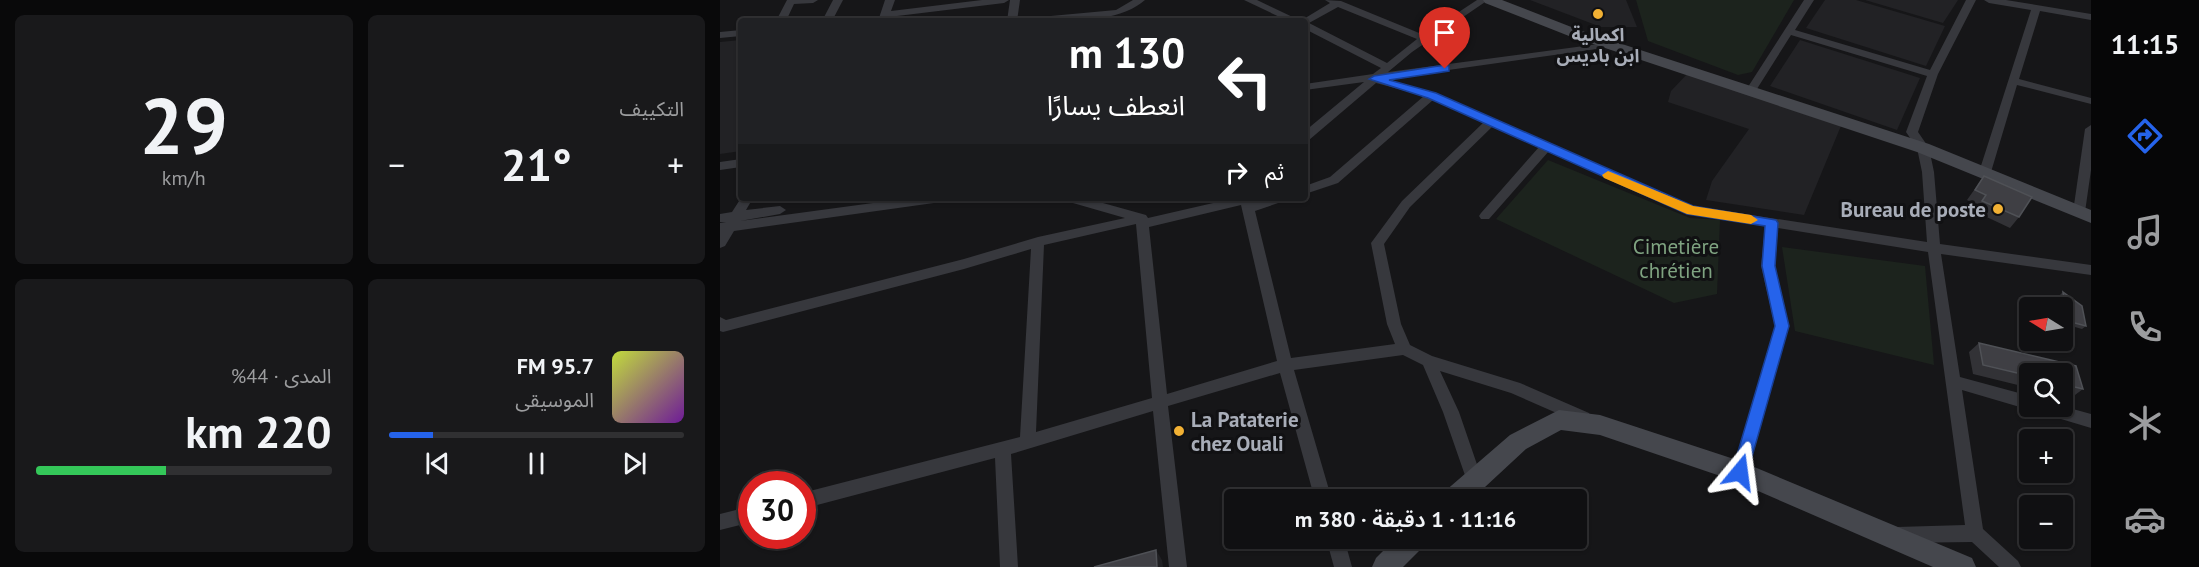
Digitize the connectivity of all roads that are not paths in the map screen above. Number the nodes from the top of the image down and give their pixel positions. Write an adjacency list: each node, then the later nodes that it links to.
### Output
1 (813, 0): 15 (street)
2 (838, 0): 22 (street)
3 (890, 0): 23 (street)
4 (1004, 0): 23 (street)
5 (1015, 0): 24 (street)
6 (1140, 0): 19 (street)
7 (1249, 0): 17 (street)
8 (1273, 0): 17 (street)
9 (1483, 0): 32 (street)
10 (1490, 0): 33 (main road)
11 (1508, 0): 33 (main road)
12 (1809, 0): 29 (street)
13 (1971, 0): 35 (street)
14 (1989, 0): 18 (street)
15 (791, 1): 21 (street)
16 (1333, 1): 27 (street); 32 (street)
17 (1262, 6): 26 (street)
18 (2036, 8): 20 (street); 37 (street)
19 (1117, 17): 25 (street)
20 (2091, 17)
21 (782, 18)
22 (829, 18)
23 (884, 18)
24 (1012, 18)
25 (1095, 18)
26 (1289, 18)
27 (1308, 21)
28 (1308, 25): 34 (street)
29 (1789, 31): 35 (street); 39 (street)
30 (738, 33): 31 (street)
31 (720, 35)
32 (1425, 39): 34 (street)
33 (1611, 44): 36 (street); 39 (main road)
34 (1387, 67): 36 (street)
35 (1932, 74): 46 (street)
36 (1374, 79): 38 (street); 40 (street); 44 (street)
37 (2013, 81): 41 (street); 49 (street)
38 (1308, 87)
39 (1751, 90): 46 (main road)
40 (1432, 95): 42 (street); 50 (street)
41 (2091, 101)
42 (1491, 122): 45 (street); 66 (street)
43 (2091, 129): 56 (street)
44 (1308, 134)
45 (1546, 147): 57 (street); 60 (street)
46 (1923, 148): 49 (main road); 63 (street)
47 (738, 163): 48 (street)
48 (720, 166)
49 (1985, 172): 56 (main road)
50 (1308, 189)
51 (744, 201): 59 (street)
52 (856, 201): 59 (street)
53 (914, 201): 59 (street)
54 (1079, 201): 58 (street)
55 (1246, 202): 58 (street); 68 (street)
56 (2085, 214)
57 (1485, 216)
58 (1142, 221): 61 (street); 71 (street)
59 (726, 222): 62 (street)
60 (1772, 223): 63 (street); 77 (street)
61 (1038, 242): 65 (street); 75 (street)
62 (720, 243)
63 (1934, 248): 64 (street); 69 (street)
64 (2091, 270)
65 (720, 323)
66 (1404, 349): 67 (street); 68 (street)
67 (1428, 361): 74 (street); 78 (street)
68 (1286, 365): 71 (street); 79 (street)
69 (1953, 381): 70 (street); 84 (street)
70 (2019, 400)
71 (1160, 403): 75 (street); 89 (street)
72 (2073, 416): 73 (street)
73 (2091, 421)
74 (1600, 425): 77 (main road); 78 (main road)
75 (1028, 442): 76 (street)
76 (1003, 449): 81 (street); 88 (street)
77 (1740, 472): 85 (main road)
78 (1474, 479): 80 (main road)
79 (1320, 489)
80 (1464, 489)
81 (816, 497)
82 (738, 518): 83 (street)
83 (720, 522)
84 (1975, 533): 85 (street); 93 (street)
85 (1889, 536): 92 (main road)
86 (1338, 549): 90 (street)
87 (1403, 549): 91 (main road)
88 (1009, 567)
89 (1178, 567)
90 (1343, 567)
91 (1385, 567)
92 (1963, 567)
93 (2012, 567)

